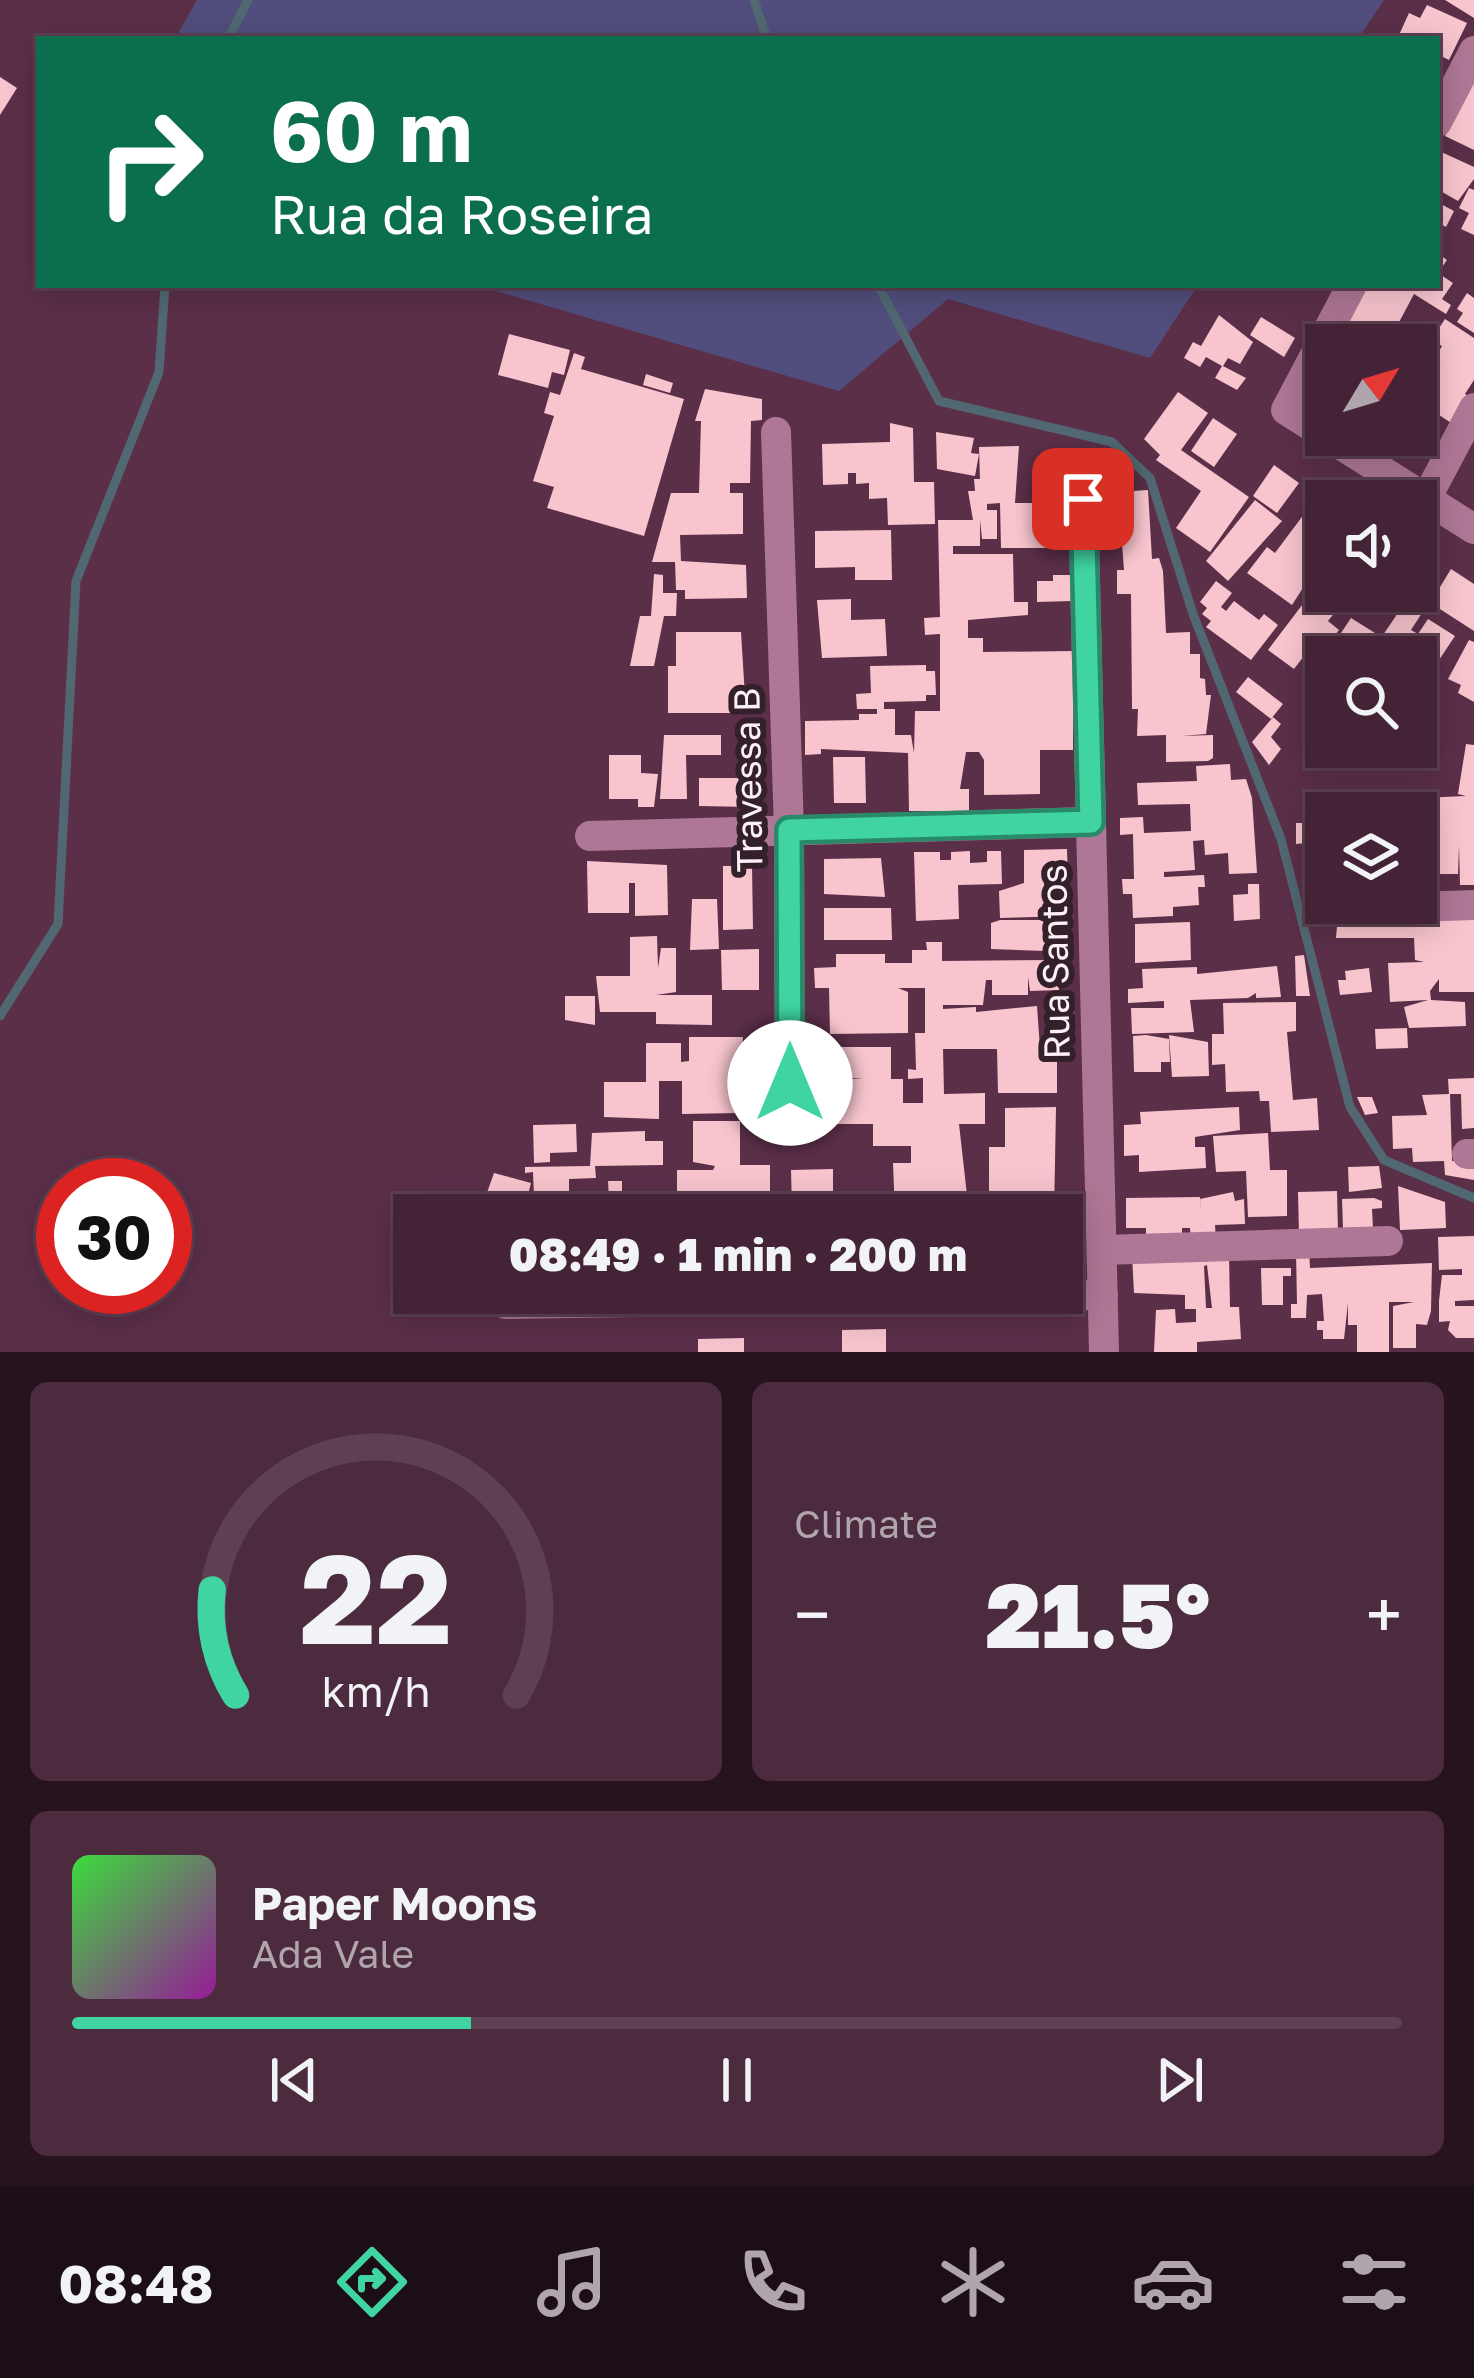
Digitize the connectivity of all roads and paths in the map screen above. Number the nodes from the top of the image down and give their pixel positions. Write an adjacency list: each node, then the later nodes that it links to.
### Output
1 (1474, 51): 2 (street)
2 (1440, 116)
3 (1350, 288): 6 (street)
4 (1474, 408): 7 (street)
5 (776, 432): 12 (street, Travessa B)
6 (1396, 480)
7 (1436, 480)
8 (1083, 499): 11 (street, Rua Santos)
9 (1437, 506): 10 (street)
10 (1474, 530)
11 (1091, 822): 12 (street); 18 (street, Rua Santos)
12 (789, 830): 13 (street); 16 (street, Travessa B)
13 (590, 836)
14 (1474, 904): 15 (street)
15 (1437, 906)
16 (790, 1126)
17 (1388, 1240): 18 (street)
18 (1102, 1250): 20 (street, Rua Santos)
19 (1083, 1295): 20 (street)
20 (1103, 1295): 21 (street, Rua Santos)
21 (1104, 1352)

